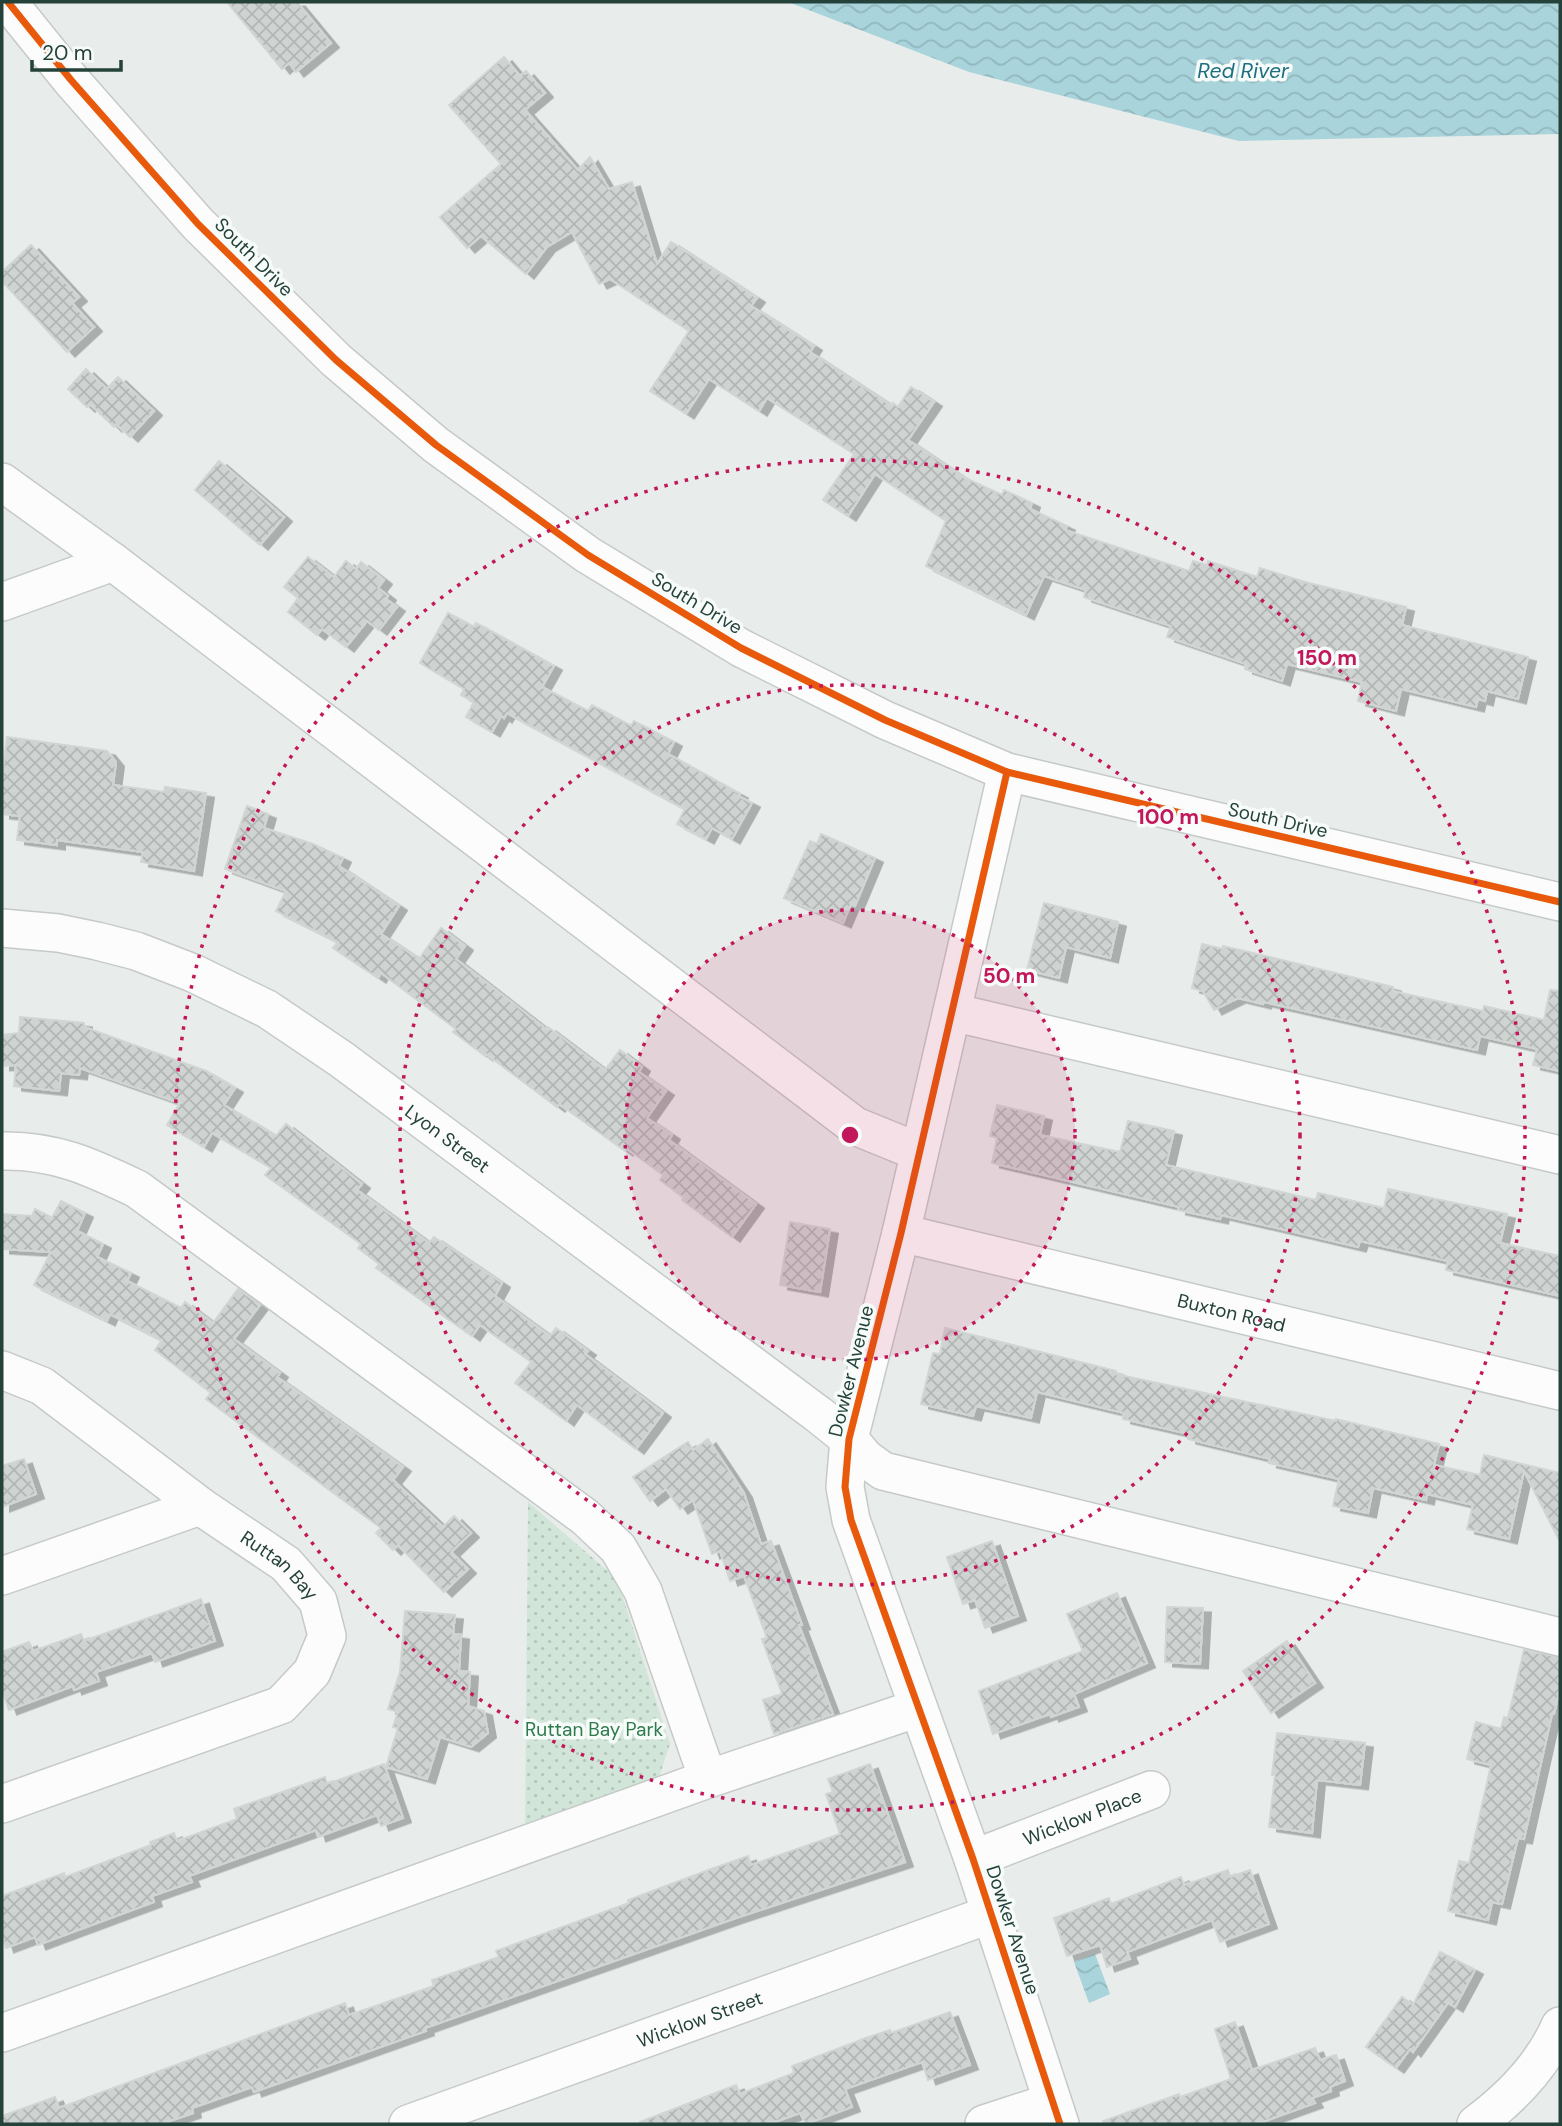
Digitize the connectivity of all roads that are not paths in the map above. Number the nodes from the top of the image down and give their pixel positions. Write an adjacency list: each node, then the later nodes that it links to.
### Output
1 (8, 2): 5 (street, South Drive)
2 (2, 482): 3 (street)
3 (113, 562): 4 (street); 10 (street)
4 (2, 602)
5 (1007, 772): 6 (street, South Drive); 8 (street, Dowker Avenue)
6 (1560, 902)
7 (2, 928): 15 (street, Lyon Street)
8 (952, 1012): 10 (street, Dowker Avenue); 11 (street)
9 (2, 1151): 20 (street)
10 (919, 1152): 12 (street, Dowker Avenue)
11 (1560, 1155)
12 (901, 1233): 14 (street, Buxton Road); 15 (street, Dowker Avenue)
13 (2, 1370): 16 (street, Ruttan Bay)
14 (1560, 1391)
15 (849, 1438): 18 (street, Lyon Street); 19 (street, Dowker Avenue)
16 (200, 1506): 17 (street); 22 (street, Ruttan Bay)
17 (2, 1576)
18 (1560, 1637)
19 (918, 1708): 20 (street); 23 (street, Dowker Avenue)
20 (708, 1779): 26 (street)
21 (1151, 1790): 23 (street, Wicklow Place)
22 (2, 1804)
23 (973, 1859): 24 (street, Dowker Avenue)
24 (991, 1914): 27 (street, Dowker Avenue); 28 (street, Wicklow Street)
25 (1560, 2026): 30 (street)
26 (2, 2033)
27 (1056, 2113): 29 (street)
28 (408, 2124)
29 (984, 2124)
30 (1476, 2124)

